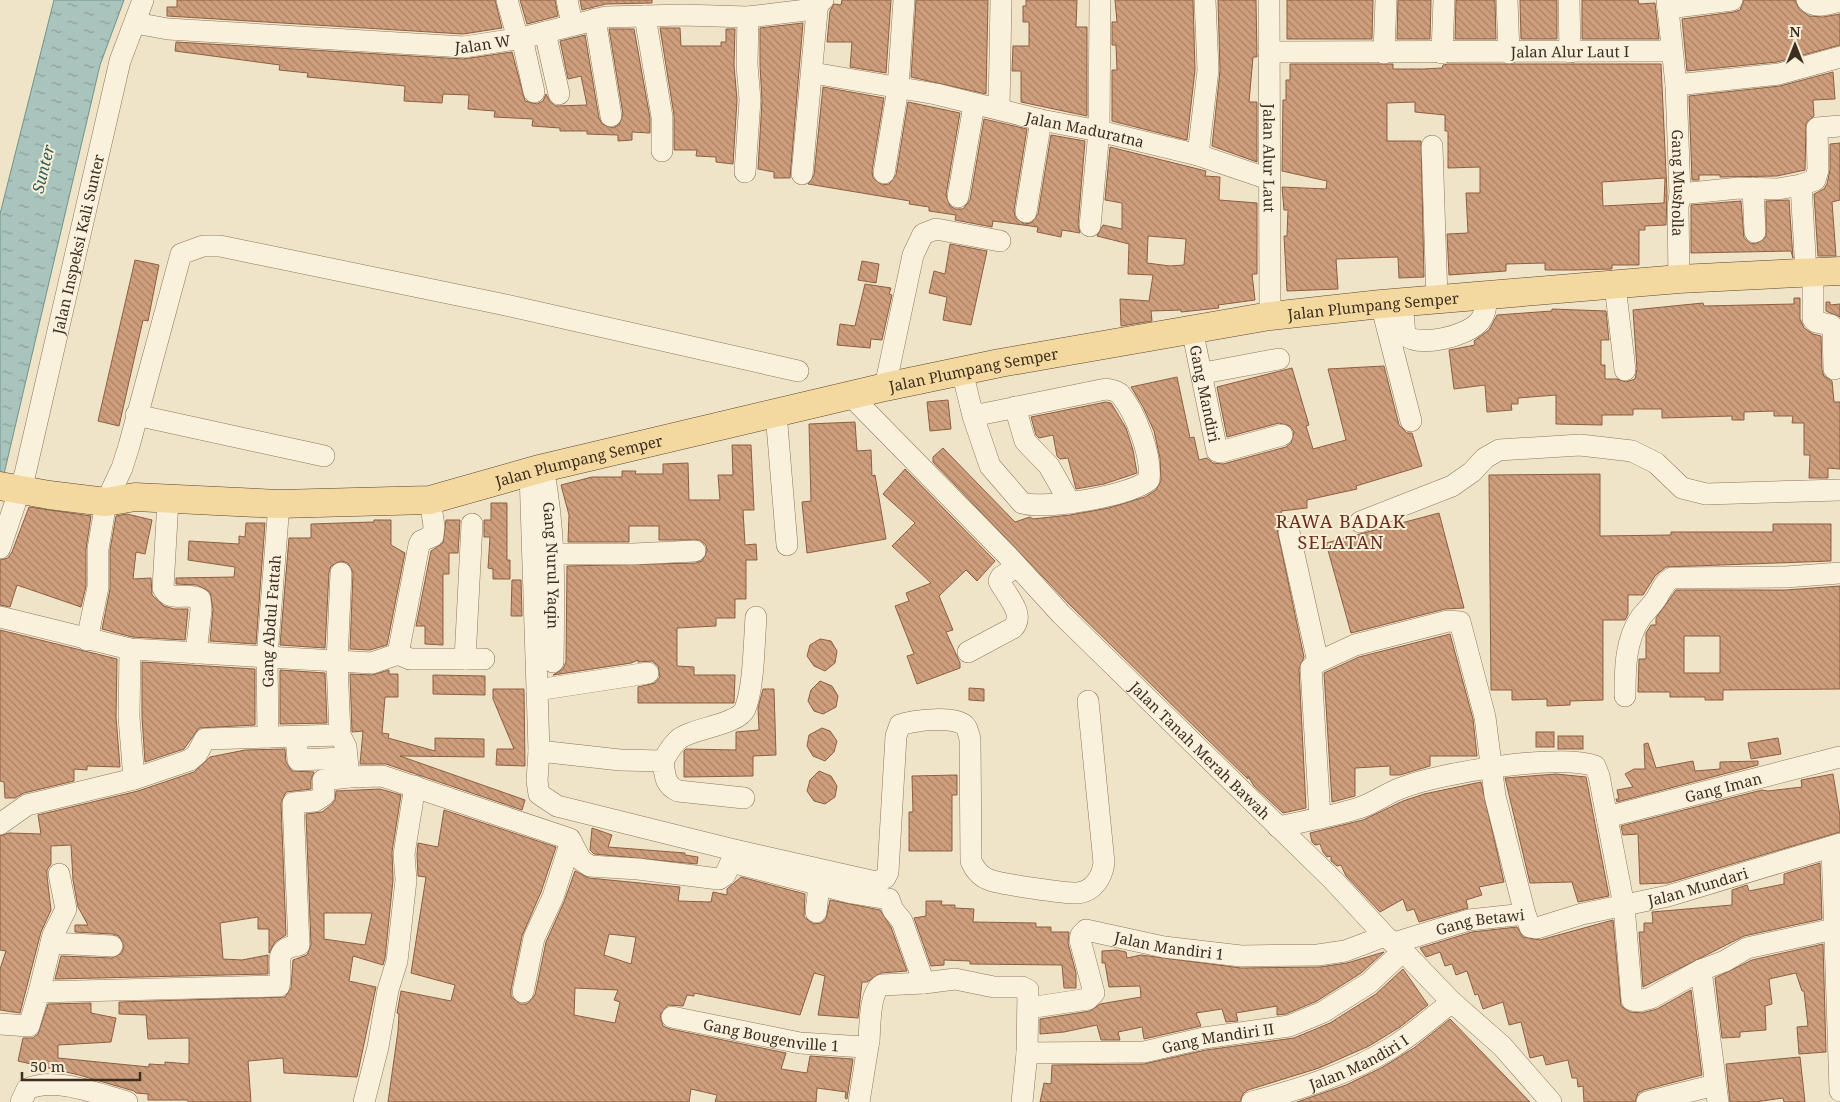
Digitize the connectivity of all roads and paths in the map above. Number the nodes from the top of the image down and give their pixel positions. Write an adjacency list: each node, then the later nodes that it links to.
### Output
1 (143, 0): 21 (street, Jalan Inspeksi Kali Sunter)
2 (507, 0): 24 (street)
3 (567, 0): 22 (street)
4 (904, 0): 34 (street)
5 (1001, 0): 38 (street)
6 (1100, 0): 42 (street)
7 (1205, 0): 45 (street)
8 (1269, 0): 26 (street, Jalan Alur Laut)
9 (1386, 0): 30 (street)
10 (1444, 0): 28 (street)
11 (1507, 0): 29 (street)
12 (1569, 0): 27 (street)
13 (1732, 0): 17 (street)
14 (1807, 0): 16 (street)
15 (820, 1): 19 (street, Jalan W); 32 (street)
16 (1840, 1)
17 (1668, 4): 25 (street)
18 (653, 10): 19 (street, Jalan W); 20 (street, Jalan W); 44 (street)
19 (748, 17): 46 (street)
20 (595, 19): 22 (street, Jalan W); 39 (street)
21 (135, 23): 24 (street, Jalan W); 82 (street, Jalan Inspeksi Kali Sunter)
22 (572, 24): 23 (street, Jalan W)
23 (545, 32): 24 (street, Jalan W); 36 (street)
24 (520, 38): 35 (street)
25 (1672, 51): 27 (street, Jalan Alur Laut I); 33 (street)
26 (1269, 52): 30 (street, Jalan Alur Laut I); 49 (street, Jalan Alur Laut)
27 (1570, 52): 29 (street, Jalan Alur Laut I)
28 (1442, 53): 29 (street, Jalan Alur Laut I); 30 (street, Jalan Alur Laut I)
29 (1509, 53)
30 (1384, 54)
31 (1840, 62): 33 (street)
32 (813, 73): 34 (street, Jalan Maduratna); 48 (street)
33 (1676, 84): 52 (street, Gang Musholla)
34 (898, 88): 37 (street, Jalan Maduratna); 47 (street)
35 (534, 92)
36 (559, 94)
37 (974, 105): 38 (street, Jalan Maduratna); 53 (street)
38 (999, 109): 40 (street, Jalan Maduratna)
39 (611, 116)
40 (1040, 120): 42 (street, Jalan Maduratna); 54 (street)
41 (1840, 126): 50 (street)
42 (1099, 131): 45 (street, Jalan Maduratna); 55 (street)
43 (1432, 146): 63 (street)
44 (662, 151)
45 (1198, 155): 49 (street, Jalan Maduratna)
46 (745, 172)
47 (884, 172)
48 (802, 174)
49 (1269, 178): 65 (street, Jalan Alur Laut)
50 (1801, 186): 51 (street); 59 (street)
51 (1753, 188): 52 (street); 56 (street)
52 (1680, 194): 60 (street, Gang Musholla)
53 (958, 197)
54 (1026, 212)
55 (1090, 226)
56 (1755, 232)
57 (1000, 241): 72 (street)
58 (1840, 271): 59 (main road, Jalan Plumpang Semper)
59 (1809, 273): 60 (main road, Jalan Plumpang Semper); 68 (street)
60 (1679, 279): 61 (main road, Jalan Plumpang Semper)
61 (1615, 285): 62 (main road, Jalan Plumpang Semper); 69 (street)
62 (1486, 295): 63 (main road, Jalan Plumpang Semper); 64 (street)
63 (1437, 299): 64 (main road, Jalan Plumpang Semper)
64 (1391, 303): 65 (main road, Jalan Plumpang Semper); 78 (street)
65 (1270, 316): 66 (main road, Jalan Plumpang Semper)
66 (1196, 328): 67 (street); 71 (main road, Jalan Plumpang Semper); 79 (street, Gang Mandiri)
67 (1279, 359)
68 (1834, 369)
69 (1625, 370)
70 (798, 371): 76 (street)
71 (962, 371): 72 (main road, Jalan Plumpang Semper); 77 (street)
72 (885, 387): 73 (main road, Jalan Plumpang Semper)
73 (850, 395): 75 (main road, Jalan Plumpang Semper); 96 (street, Jalan Tanah Merah Bawah)
74 (1015, 407): 77 (street); 87 (street); 87 (street)
75 (776, 413): 81 (main road, Jalan Plumpang Semper); 92 (street)
76 (136, 415): 80 (street); 84 (street)
77 (973, 416): 87 (street)
78 (1411, 421)
79 (1282, 434)
80 (324, 456)
81 (537, 470): 86 (main road, Jalan Plumpang Semper); 95 (street, Gang Nurul Yaqin); 111 (street)
82 (11, 480): 84 (main road, Jalan Plumpang Semper); 93 (street, Jalan Inspeksi Kali Sunter)
83 (1840, 490): 89 (street)
84 (111, 497): 85 (main road, Jalan Plumpang Semper); 101 (street)
85 (168, 500): 88 (main road, Jalan Plumpang Semper); 104 (street)
86 (430, 500): 88 (main road, Jalan Plumpang Semper); 105 (street)
87 (1070, 503)
88 (279, 504): 106 (street, Gang Abdul Fattah)
89 (1360, 522)
90 (472, 524): 105 (street)
91 (1289, 532): 109 (street)
92 (787, 545)
93 (0, 548)
94 (695, 551): 95 (street)
95 (554, 554): 108 (street, Gang Nurul Yaqin)
96 (1017, 566): 103 (street); 128 (street, Jalan Tanah Merah Bawah)
97 (341, 572): 107 (street)
98 (1840, 573): 112 (street)
99 (0, 617): 101 (street)
100 (756, 617): 119 (street)
101 (88, 640): 102 (street)
102 (130, 649): 104 (street); 122 (street)
103 (968, 652)
104 (196, 653): 106 (street)
105 (398, 654): 107 (street)
106 (267, 657): 107 (street); 115 (street, Gang Abdul Fattah)
107 (337, 662): 114 (street)
108 (553, 662)
109 (1318, 662): 121 (street); 126 (street)
110 (648, 673): 111 (street)
111 (537, 690): 117 (street)
112 (1625, 696)
113 (1088, 702): 117 (street)
114 (340, 735): 116 (street); 120 (street)
115 (268, 737): 116 (street); 122 (street)
116 (296, 737): 120 (street)
117 (539, 751): 119 (street)
118 (1840, 757): 125 (street, Gang Iman)
119 (663, 760): 124 (street)
120 (347, 768): 123 (street); 143 (street)
121 (1490, 768): 125 (street); 126 (street); 135 (street)
122 (134, 779): 127 (street)
123 (415, 786): 129 (street); 155 (street)
124 (744, 798)
125 (1607, 817): 133 (street)
126 (1320, 818): 128 (street)
127 (0, 824)
128 (1278, 827): 139 (street, Jalan Tanah Merah Bawah)
129 (571, 841): 132 (street); 144 (street)
130 (1836, 846): 133 (street, Jalan Mundari); 137 (street)
131 (60, 874): 138 (street)
132 (819, 885): 134 (street); 142 (street)
133 (1624, 906): 136 (street, Jalan Mundari); 141 (street)
134 (816, 912)
135 (1525, 914): 136 (street, Gang Betawi); 139 (street, Gang Betawi)
136 (1556, 922)
137 (1834, 928): 141 (street); 151 (street)
138 (51, 943): 140 (street); 143 (street)
139 (1394, 943): 145 (street, Jalan Tanah Merah Bawah); 146 (street, Jalan Mandiri 1); 149 (street, Gang Mandiri II)
140 (112, 946)
141 (1701, 970): 152 (street)
142 (924, 983): 146 (street); 150 (street)
143 (39, 992): 148 (street)
144 (523, 992)
145 (1452, 1002): 158 (street, Jalan Mandiri I); 159 (street, Jalan Tanah Merah Bawah)
146 (1029, 1008): 149 (street)
147 (672, 1017): 150 (street, Gang Bougenville 1)
148 (0, 1024)
149 (1028, 1043): 157 (street)
150 (868, 1044): 156 (street)
151 (1840, 1092)
152 (1717, 1094): 160 (street)
153 (21, 1102): 154 (street)
154 (127, 1102)
155 (364, 1102)
156 (859, 1102)
157 (1022, 1102)
158 (1252, 1102)
159 (1551, 1102)
160 (1647, 1102)

